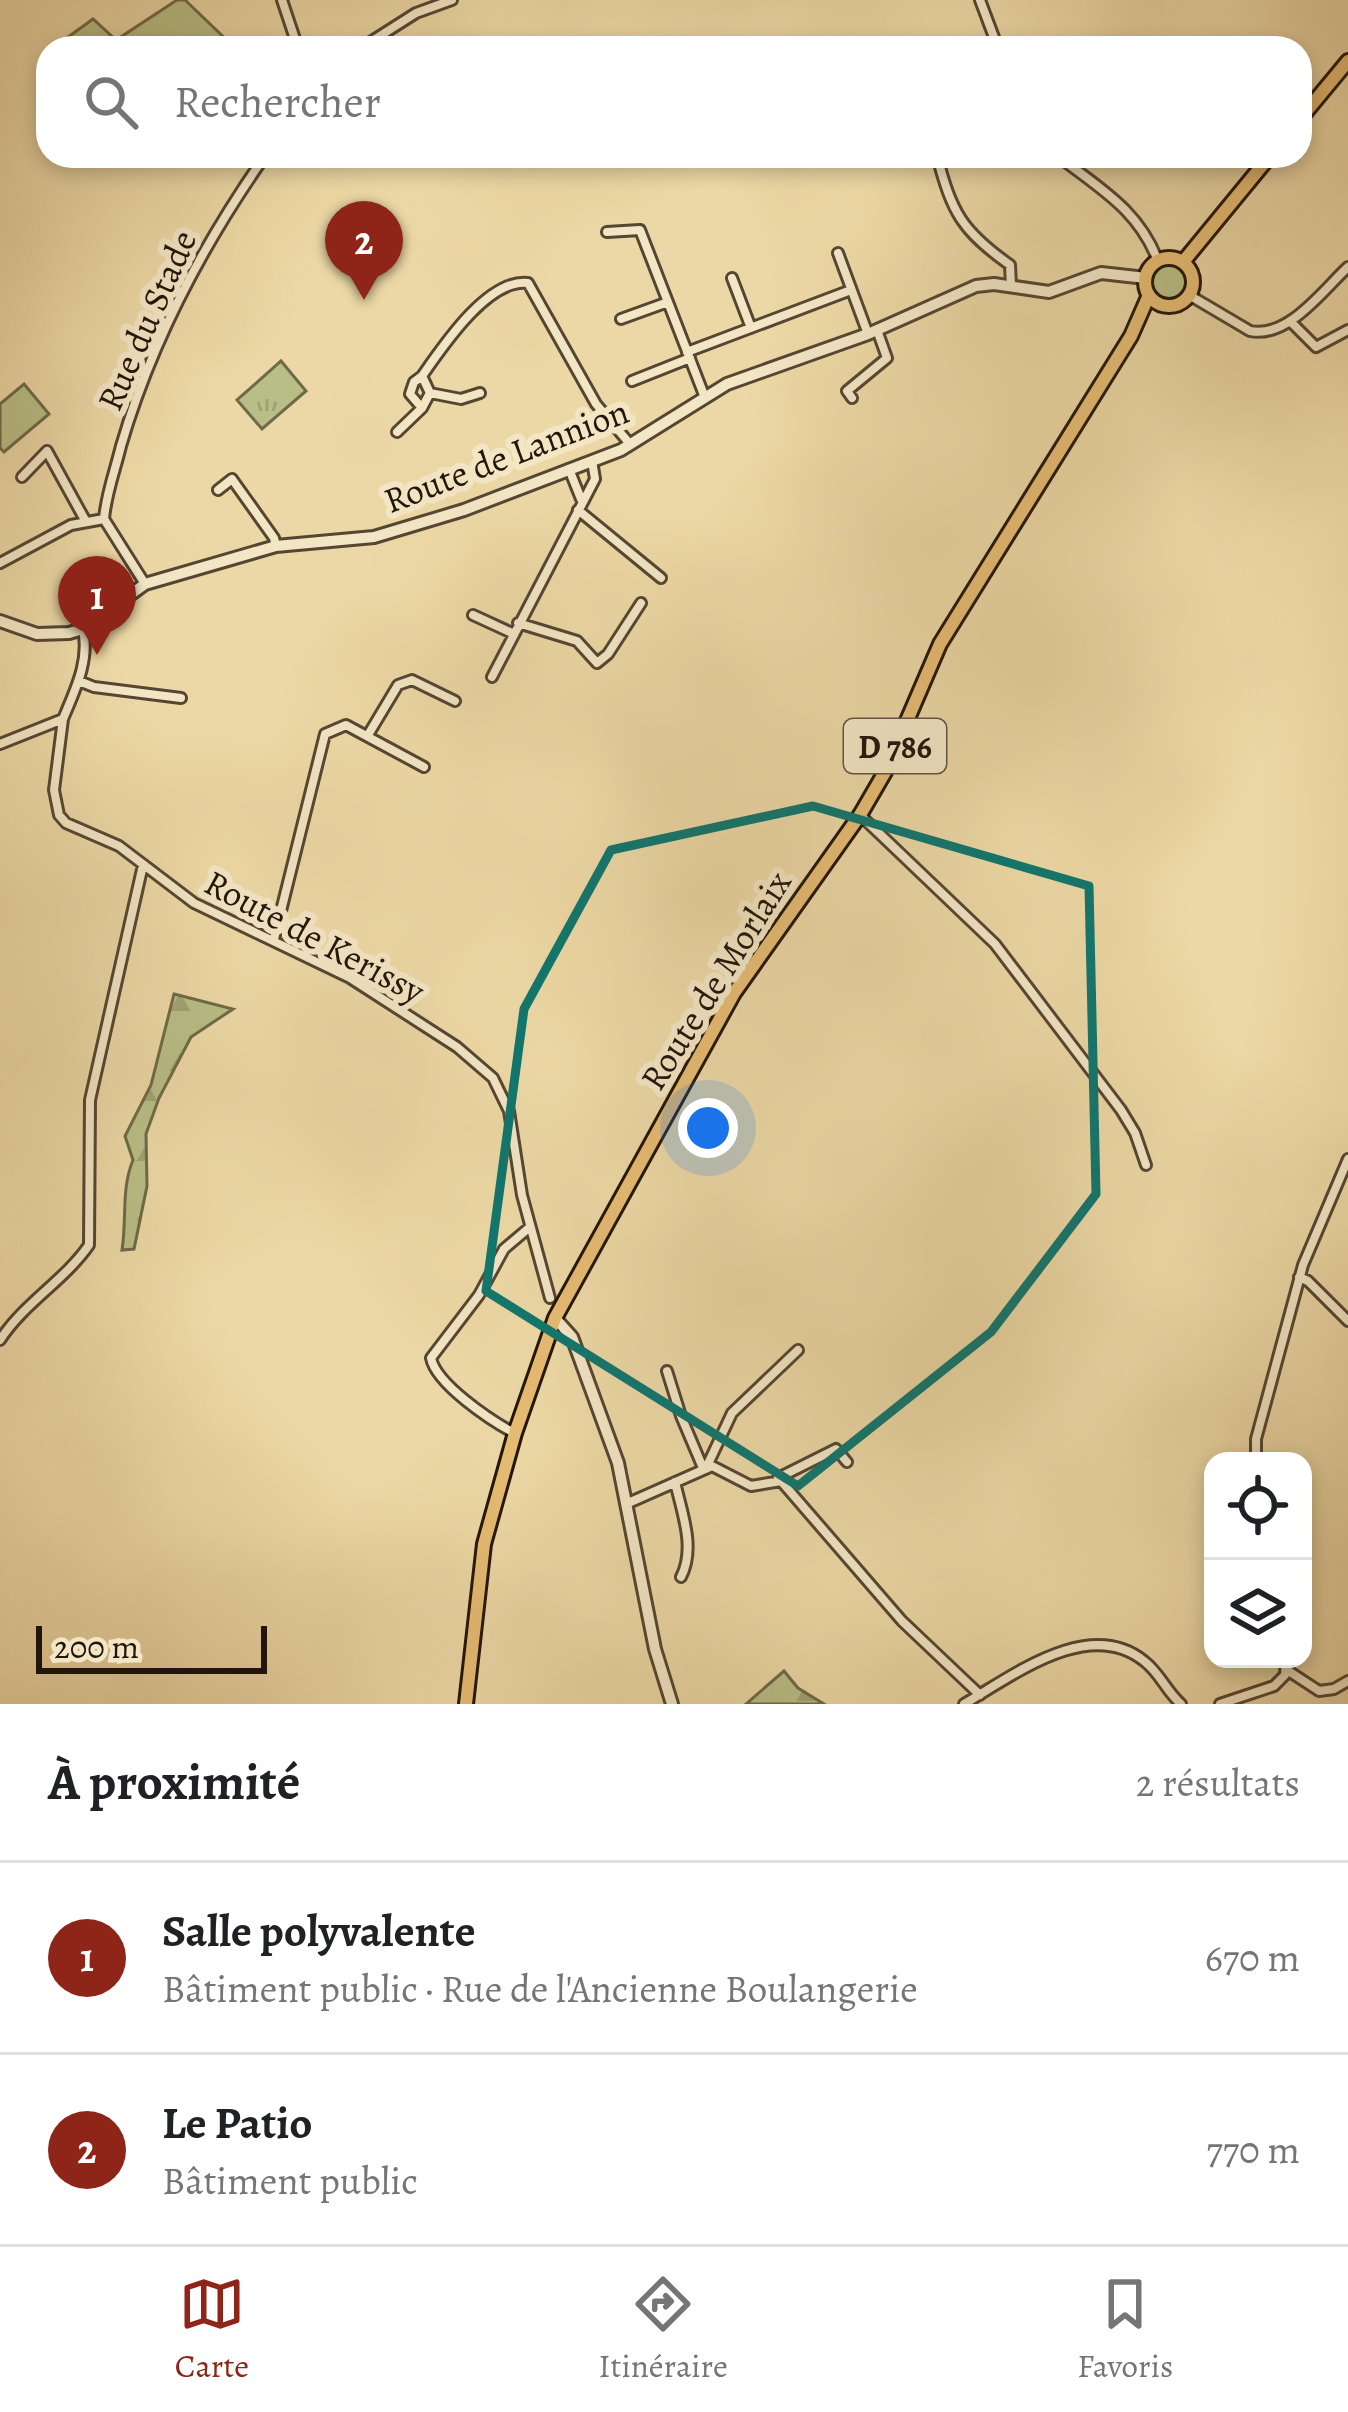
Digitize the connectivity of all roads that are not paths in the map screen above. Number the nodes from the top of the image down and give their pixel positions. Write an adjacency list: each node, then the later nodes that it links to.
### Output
1 (282, 0): 4 (street)
2 (452, 0): 5 (street)
3 (980, 0): 6 (street)
4 (294, 36)
5 (380, 36)
6 (994, 36)
7 (1348, 61): 8 (main road)
8 (1312, 104)
9 (257, 168): 47 (street, Rue du Stade)
10 (940, 168): 20 (street)
11 (1073, 168): 15 (street)
12 (1260, 168): 16 (main road)
13 (607, 232): 24 (street)
14 (838, 253): 21 (street)
15 (1158, 261): 16 (main road); 19 (main road)
16 (1183, 262): 23 (main road)
17 (1348, 266): 27 (street)
18 (732, 278): 28 (street)
19 (1146, 278): 20 (street, Route de Lannion); 22 (main road)
20 (1010, 286): 30 (street, Route de Lannion)
21 (851, 290): 28 (street); 30 (street)
22 (1149, 295): 25 (main road); 31 (main road, Route de Morlaix / D 786)
23 (1189, 296): 25 (main road); 27 (street)
24 (668, 302): 26 (street); 32 (street)
25 (1163, 305): 31 (main road, Route de Morlaix / D 786)
26 (621, 319)
27 (1290, 320): 29 (street)
28 (751, 328): 32 (street)
29 (1348, 330)
30 (873, 332): 37 (street, Route de Lannion); 38 (street)
31 (1131, 336): 67 (main road, Route de Morlaix / D 786)
32 (688, 355): 34 (street); 37 (street)
33 (422, 376): 36 (street); 39 (street); 41 (street)
34 (632, 381)
35 (479, 392): 36 (street)
36 (430, 393): 39 (street)
37 (704, 395): 41 (street, Route de Lannion)
38 (852, 398)
39 (422, 409): 40 (street)
40 (397, 432)
41 (631, 445): 42 (street, Route de Lannion)
42 (592, 461): 43 (street, Route de Lannion); 46 (street)
43 (568, 469): 46 (street); 49 (street, Route de Lannion)
44 (22, 477): 48 (street)
45 (218, 490): 49 (street)
46 (579, 505): 51 (street); 56 (street)
47 (104, 519): 48 (street); 52 (street)
48 (85, 520): 50 (street)
49 (276, 546): 52 (street, Route de Lannion)
50 (0, 563)
51 (662, 578)
52 (146, 584): 57 (street, Route de Lannion)
53 (641, 603): 56 (street)
54 (473, 615): 58 (street)
55 (0, 621): 57 (street)
56 (518, 622): 58 (street)
57 (83, 628): 60 (street)
58 (512, 633): 59 (street)
59 (491, 676)
60 (79, 681): 61 (street); 63 (street)
61 (181, 698)
62 (455, 701): 64 (street)
63 (63, 719): 65 (street); 68 (street, Route de Kerissy)
64 (368, 735): 66 (street); 69 (street)
65 (0, 744)
66 (424, 766)
67 (860, 815): 71 (street); 75 (main road, Route de Morlaix / D 786)
68 (142, 865): 69 (street, Route de Kerissy); 77 (street)
69 (274, 940): 72 (street, Route de Kerissy)
70 (1348, 1159): 73 (street)
71 (1146, 1166)
72 (530, 1227): 74 (street, Route de Kerissy); 80 (street)
73 (1299, 1277): 76 (street); 81 (street)
74 (550, 1298)
75 (555, 1318): 80 (main road, Route de Morlaix / D 786); 86 (street)
76 (1348, 1321)
77 (0, 1340)
78 (799, 1350): 83 (street)
79 (668, 1371): 83 (street)
80 (515, 1433): 92 (main road, Route de Morlaix / D 786)
81 (1256, 1452)
82 (848, 1462): 84 (street)
83 (704, 1467): 84 (street); 85 (street)
84 (777, 1479): 91 (street)
85 (675, 1482): 86 (street); 87 (street)
86 (626, 1504): 93 (street)
87 (681, 1577)
88 (1285, 1668): 96 (street)
89 (1292, 1668): 90 (street)
90 (1348, 1681)
91 (980, 1695): 94 (street); 95 (street)
92 (466, 1704)
93 (672, 1704)
94 (964, 1704)
95 (1180, 1704)
96 (1220, 1704)

